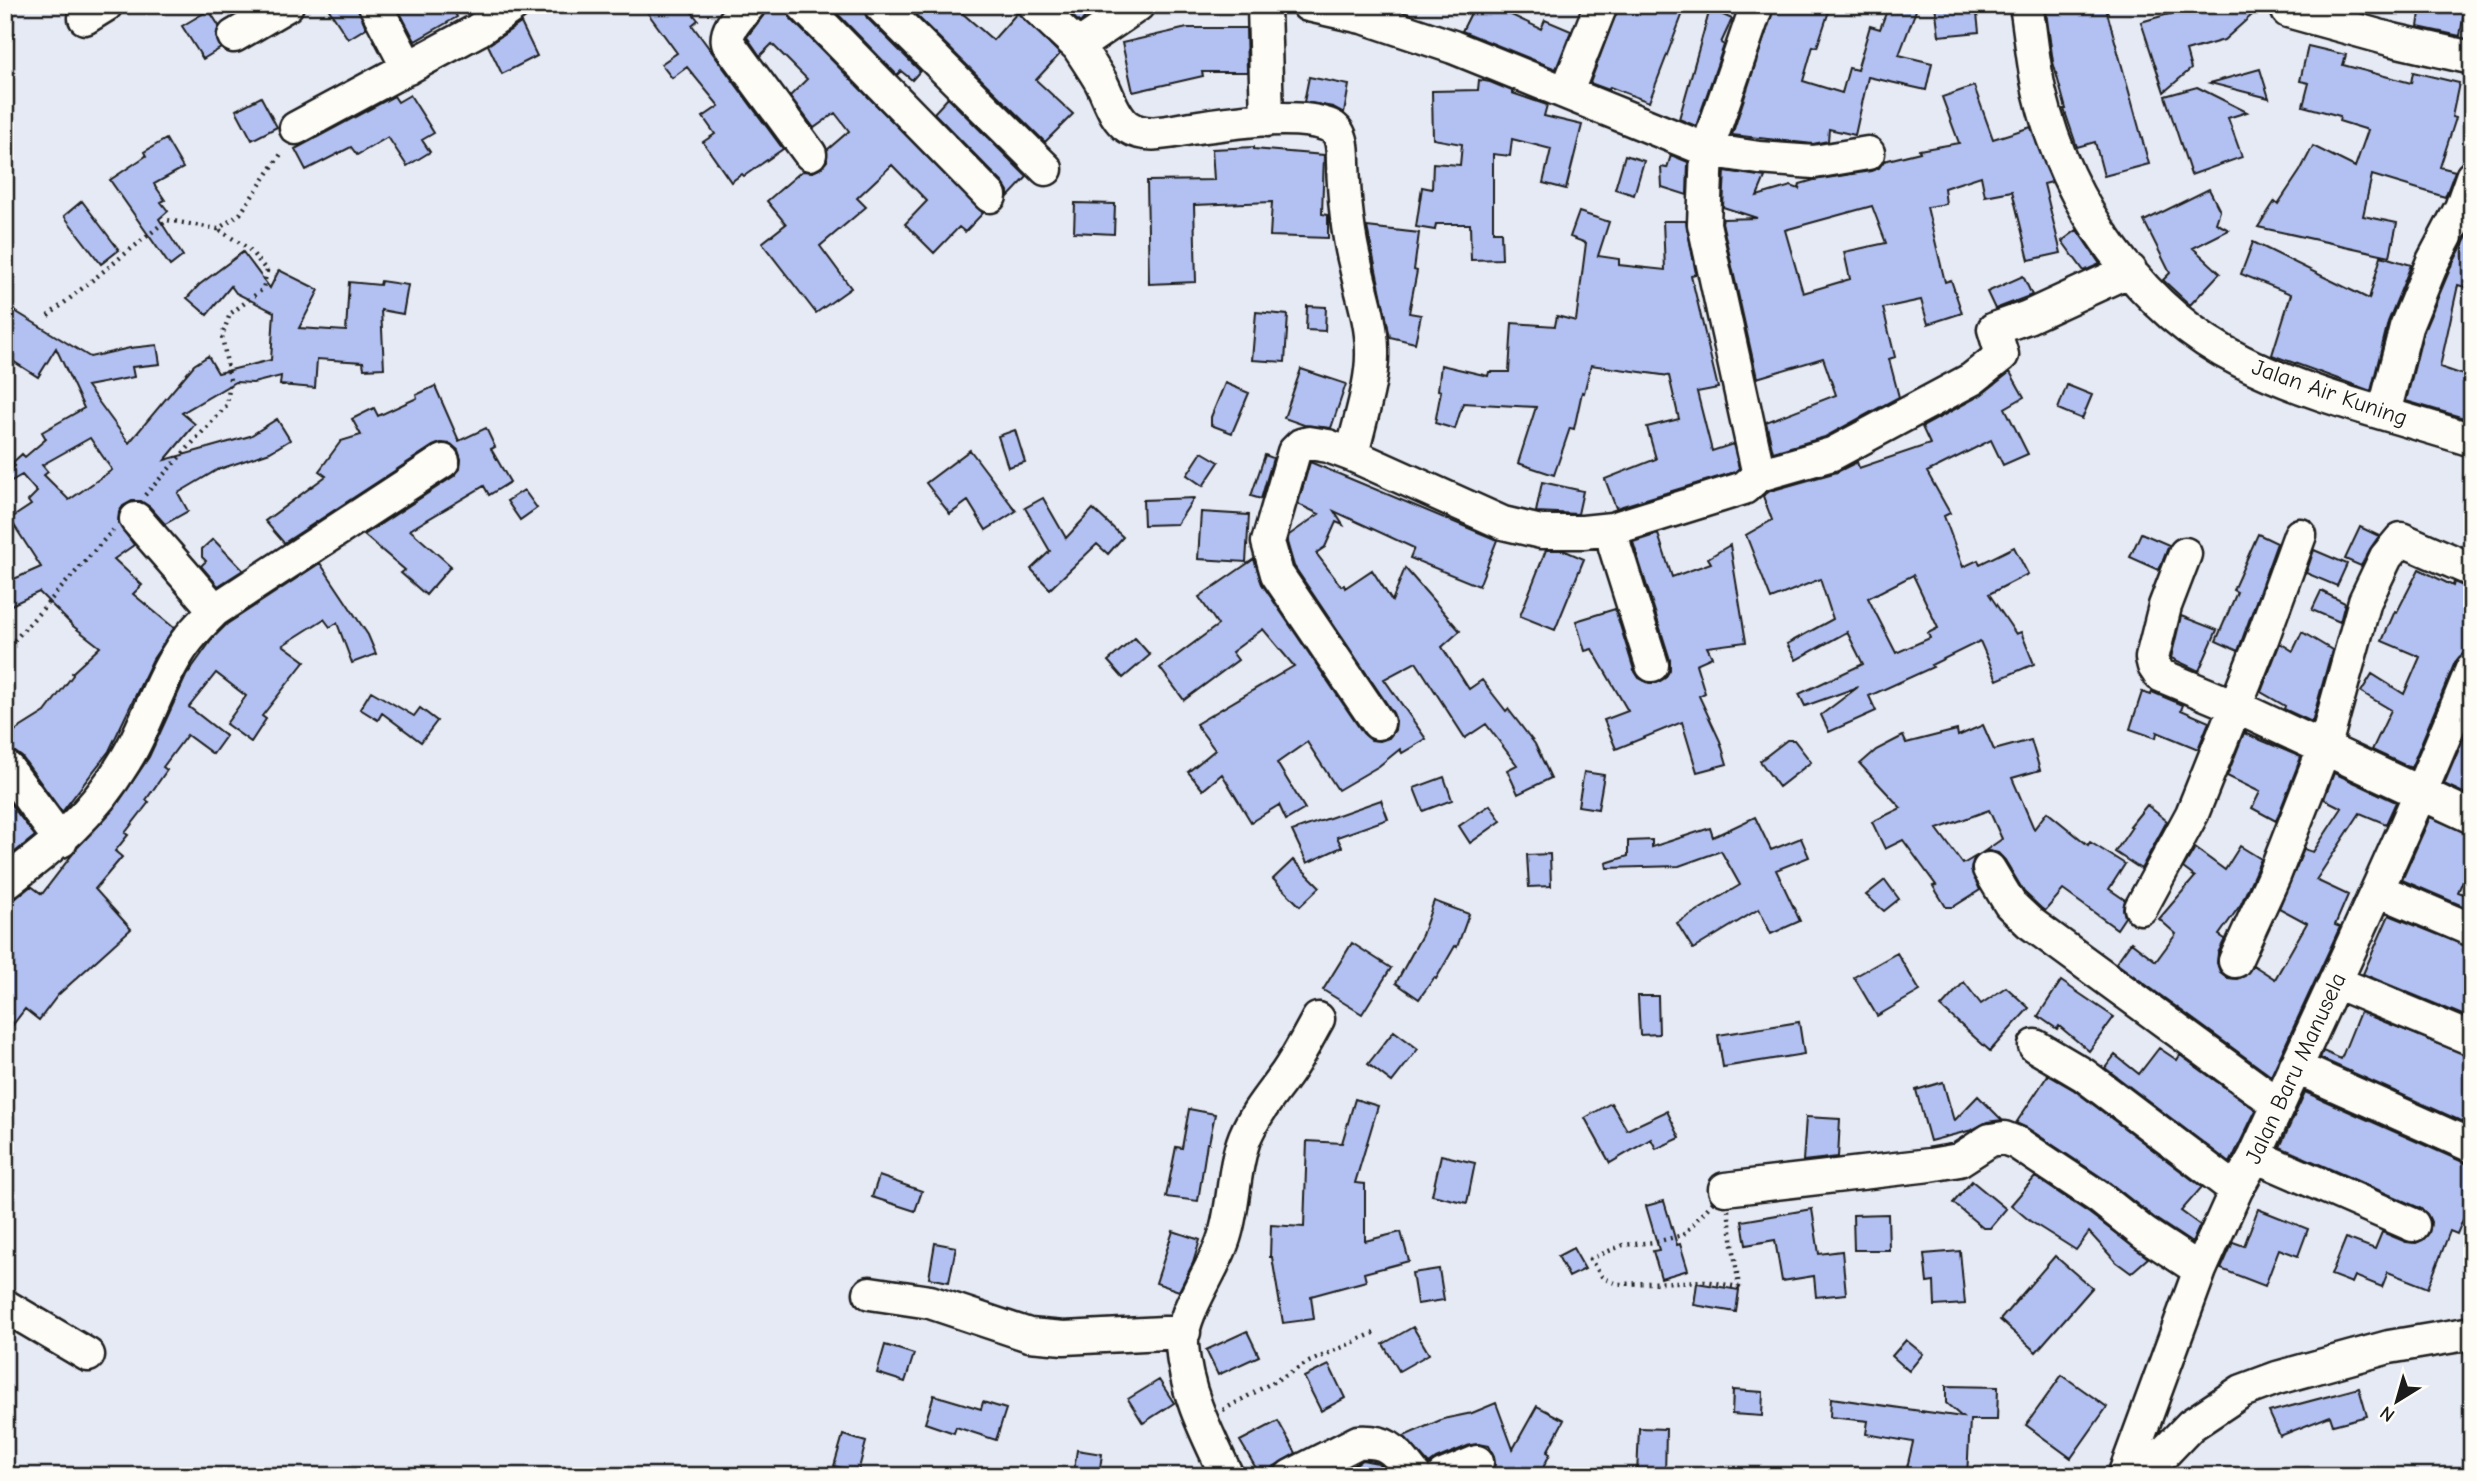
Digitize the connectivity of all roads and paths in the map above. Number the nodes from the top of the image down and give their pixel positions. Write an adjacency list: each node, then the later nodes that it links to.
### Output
1 (287, 5): 15 (street)
2 (375, 5): 18 (street)
3 (514, 5): 18 (street)
4 (749, 5): 24 (street)
5 (803, 5): 27 (street)
6 (880, 5): 25 (street)
7 (1034, 5): 16 (street)
8 (1138, 5): 16 (street)
9 (1264, 5): 20 (street)
10 (1308, 5): 19 (street)
11 (1601, 5): 19 (street)
12 (1758, 5): 22 (street)
13 (2026, 5): 29 (street, Jalan Air Kuning)
14 (2288, 11): 17 (street)
15 (234, 36)
16 (1078, 46): 20 (street)
17 (2472, 58)
18 (408, 68): 21 (street)
19 (1567, 91): 22 (street)
20 (1268, 120): 33 (street)
21 (296, 128): 28 (path)
22 (1707, 150): 23 (street); 35 (street)
23 (1868, 153)
24 (810, 155)
25 (1046, 169)
26 (2472, 177): 31 (street)
27 (990, 196)
28 (218, 229): 30 (path); 36 (path)
29 (2130, 270): 31 (street, Jalan Air Kuning); 35 (street)
30 (48, 316)
31 (2384, 413): 32 (street, Jalan Air Kuning)
32 (2472, 440)
33 (1352, 455): 37 (street); 47 (street)
34 (443, 461): 41 (street)
35 (1759, 475): 37 (street)
36 (133, 513): 41 (street); 42 (path)
37 (1612, 529): 43 (street)
38 (2300, 535): 46 (street)
39 (2185, 554): 46 (street)
40 (2472, 570): 48 (street)
41 (215, 610): 52 (street)
42 (5, 651)
43 (1652, 665)
44 (2472, 669): 45 (street, Jalan Baru Manusela)
45 (2466, 701): 50 (street, Jalan Baru Manusela)
46 (2234, 706): 48 (street); 56 (street)
47 (1378, 723)
48 (2324, 749): 50 (street); 58 (street)
49 (7, 768): 52 (street)
50 (2420, 795): 51 (street); 55 (street, Jalan Baru Manusela)
51 (2472, 817)
52 (61, 841): 54 (street)
53 (1989, 869): 64 (street)
54 (5, 883)
55 (2378, 890): 57 (street); 59 (street, Jalan Baru Manusela)
56 (2141, 908)
57 (2472, 930)
58 (2235, 961)
59 (2335, 982): 61 (street); 63 (street, Jalan Baru Manusela)
60 (1318, 1019): 73 (street)
61 (2472, 1039)
62 (2035, 1046): 68 (street)
63 (2295, 1067): 64 (street, Jalan Baru Manusela); 65 (street)
64 (2278, 1104): 66 (street, Jalan Baru Manusela)
65 (2472, 1146)
66 (2255, 1156): 68 (street, Jalan Baru Manusela); 69 (street)
67 (1725, 1189): 67 (path); 70 (street)
68 (2236, 1189): 70 (street, Jalan Baru Manusela)
69 (2413, 1225)
70 (2200, 1270): 79 (street, Jalan Baru Manusela)
71 (870, 1293): 73 (street)
72 (5, 1306): 76 (street)
73 (1184, 1332): 77 (street)
74 (1376, 1332): 77 (path)
75 (2472, 1333): 79 (street)
76 (88, 1354)
77 (1201, 1421): 80 (street)
78 (1477, 1462): 83 (street)
79 (2130, 1473)
80 (1227, 1476)
81 (1291, 1476): 82 (street)
82 (1415, 1476)
83 (1443, 1476)

